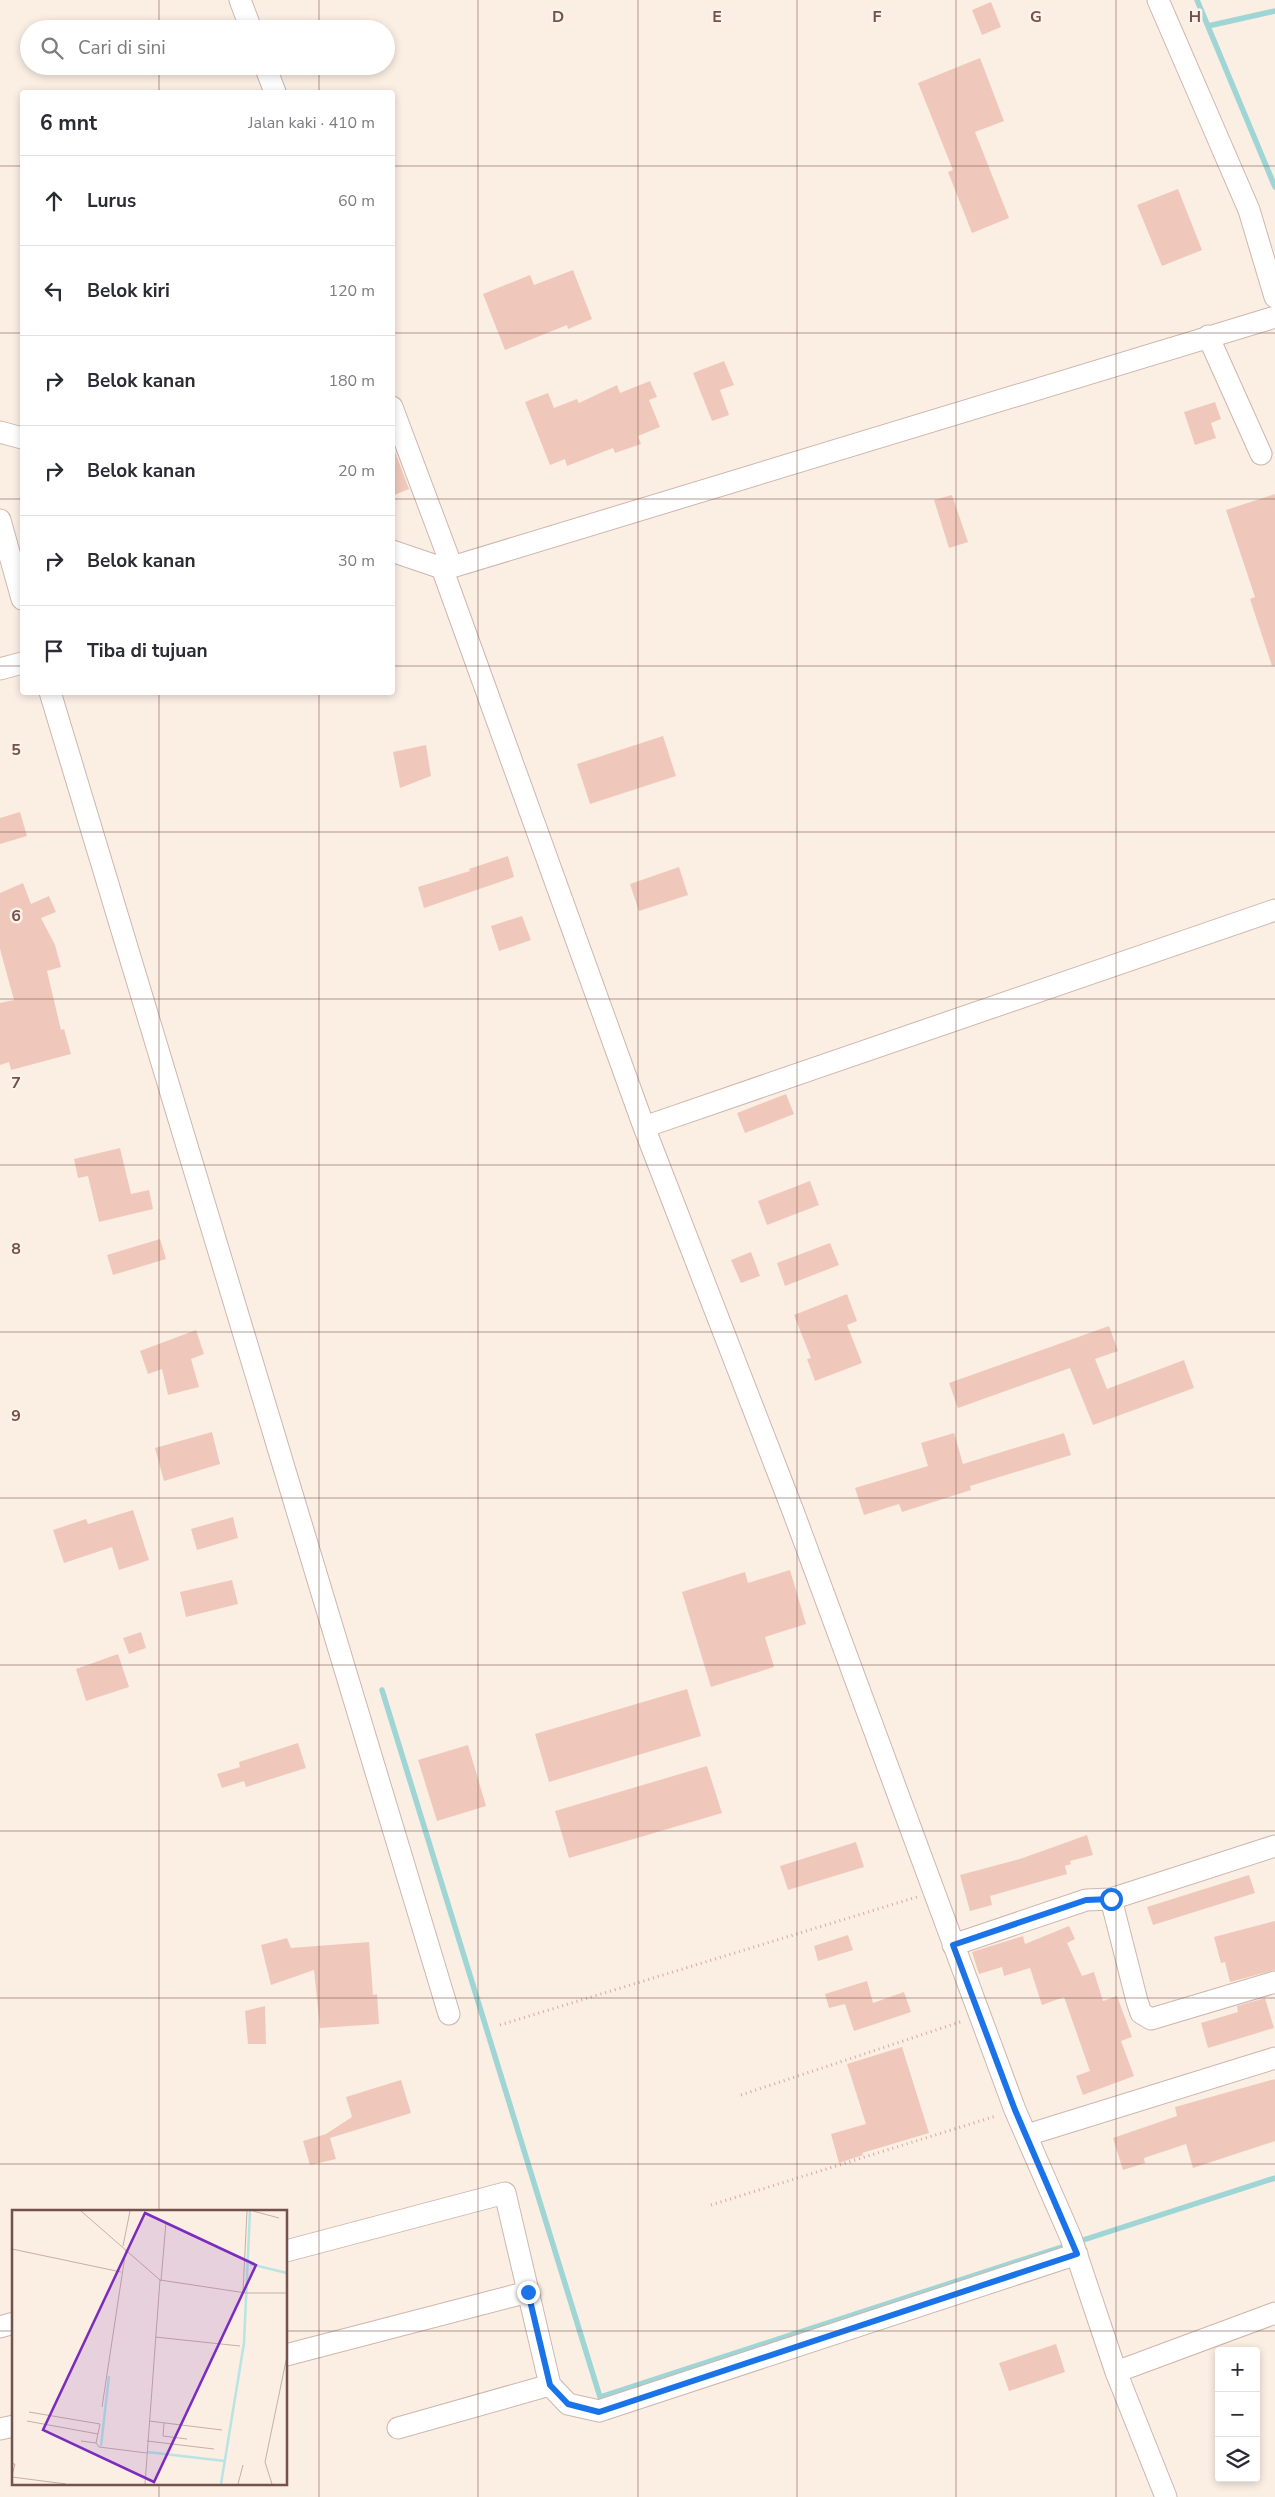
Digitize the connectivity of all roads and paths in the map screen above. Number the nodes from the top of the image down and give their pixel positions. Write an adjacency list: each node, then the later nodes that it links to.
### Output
1 (240, 0): 3 (street)
2 (1158, 0): 6 (street)
3 (248, 20)
4 (268, 75): 5 (street)
5 (274, 90)
6 (1275, 297)
7 (1275, 317): 8 (street)
8 (1208, 336): 12 (street); 15 (street)
9 (395, 416): 15 (street)
10 (0, 432): 11 (street)
11 (20, 437)
12 (1261, 454)
13 (0, 520): 16 (street)
14 (395, 552): 15 (street)
15 (447, 567): 21 (street)
16 (20, 592)
17 (20, 664): 18 (street)
18 (0, 669)
19 (51, 695): 27 (street)
20 (1275, 910): 21 (street)
21 (644, 1127): 23 (street)
22 (1275, 1846): 24 (street)
23 (933, 1892): 25 (street); 29 (path)
24 (1111, 1899): 25 (street); 26 (street)
25 (953, 1945): 28 (street)
26 (1275, 1982)
27 (449, 2014)
28 (980, 2016): 31 (path); 32 (street)
29 (500, 2026)
30 (1275, 2058): 33 (street)
31 (741, 2095)
32 (1015, 2110): 33 (street); 34 (path)
33 (1027, 2135): 35 (street)
34 (712, 2205)
35 (1074, 2246): 40 (street); 41 (street)
36 (288, 2250): 37 (street)
37 (528, 2292): 39 (street); 41 (street)
38 (1275, 2313): 40 (street)
39 (288, 2354)
40 (1116, 2372): 43 (street)
41 (550, 2385): 42 (street)
42 (398, 2428)
43 (1166, 2497)

